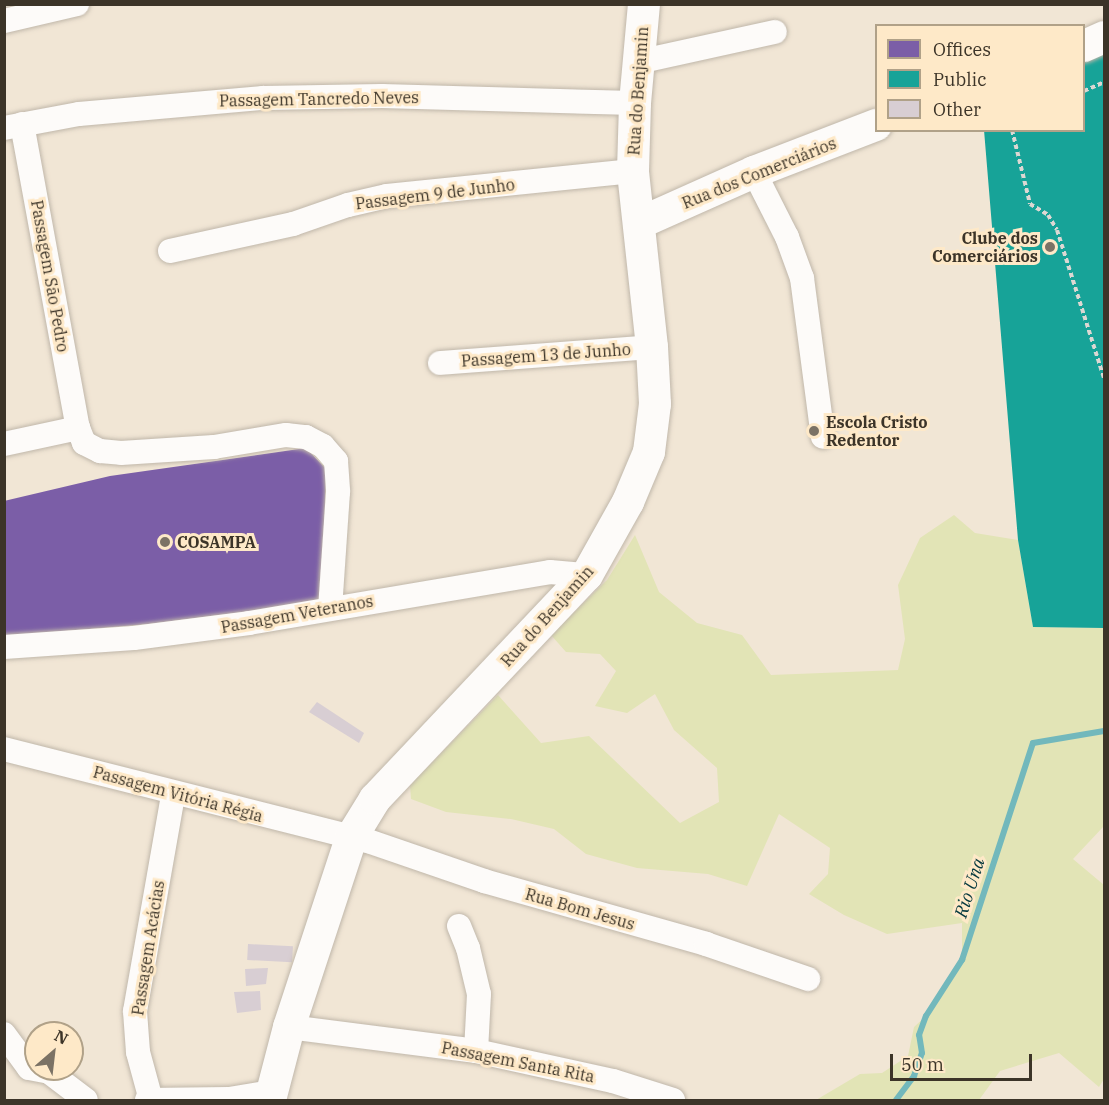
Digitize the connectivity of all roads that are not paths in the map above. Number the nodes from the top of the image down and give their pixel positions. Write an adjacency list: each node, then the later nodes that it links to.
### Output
1 (77, 4): 3 (street)
2 (644, 4): 7 (main road, Rua do Benjamin)
3 (4, 21)
4 (776, 32): 7 (street)
5 (1104, 36): 6 (main road)
6 (1085, 45)
7 (638, 63): 8 (main road, Rua do Benjamin)
8 (634, 103): 10 (street, Passagem Tancredo Neves); 11 (main road, Rua do Benjamin)
9 (875, 125): 12 (main road, Rua dos Comerciários)
10 (13, 126): 17 (street, Passagem São Pedro)
11 (633, 171): 13 (main road, Rua do Benjamin); 14 (street, Passagem 9 de Junho)
12 (754, 172): 13 (main road, Rua dos Comerciários); 18 (street)
13 (642, 222): 15 (main road, Rua do Benjamin)
14 (170, 251)
15 (652, 347): 16 (street, Passagem 13 de Junho); 20 (main road, Rua do Benjamin)
16 (440, 363)
17 (78, 428): 19 (street); 21 (street)
18 (823, 437)
19 (4, 444)
20 (587, 575): 21 (street, Passagem Veteranos); 25 (main road, Rua do Benjamin)
21 (330, 608): 22 (street, Passagem Veteranos)
22 (4, 647)
23 (4, 749): 24 (street, Passagem Vitória Régia)
24 (173, 795): 25 (street, Passagem Vitória Régia); 32 (street, Passagem Acácias)
25 (351, 838): 27 (street, Rua Bom Jesus); 28 (main road, Rua do Benjamin)
26 (459, 926): 30 (street)
27 (808, 979)
28 (290, 1028): 30 (street, Passagem Santa Rita); 31 (main road, Rua do Benjamin)
29 (4, 1034): 33 (street)
30 (476, 1051): 35 (street, Passagem Santa Rita)
31 (271, 1096): 32 (street)
32 (151, 1100): 34 (street)
33 (86, 1101)
34 (147, 1101)
35 (673, 1101)

